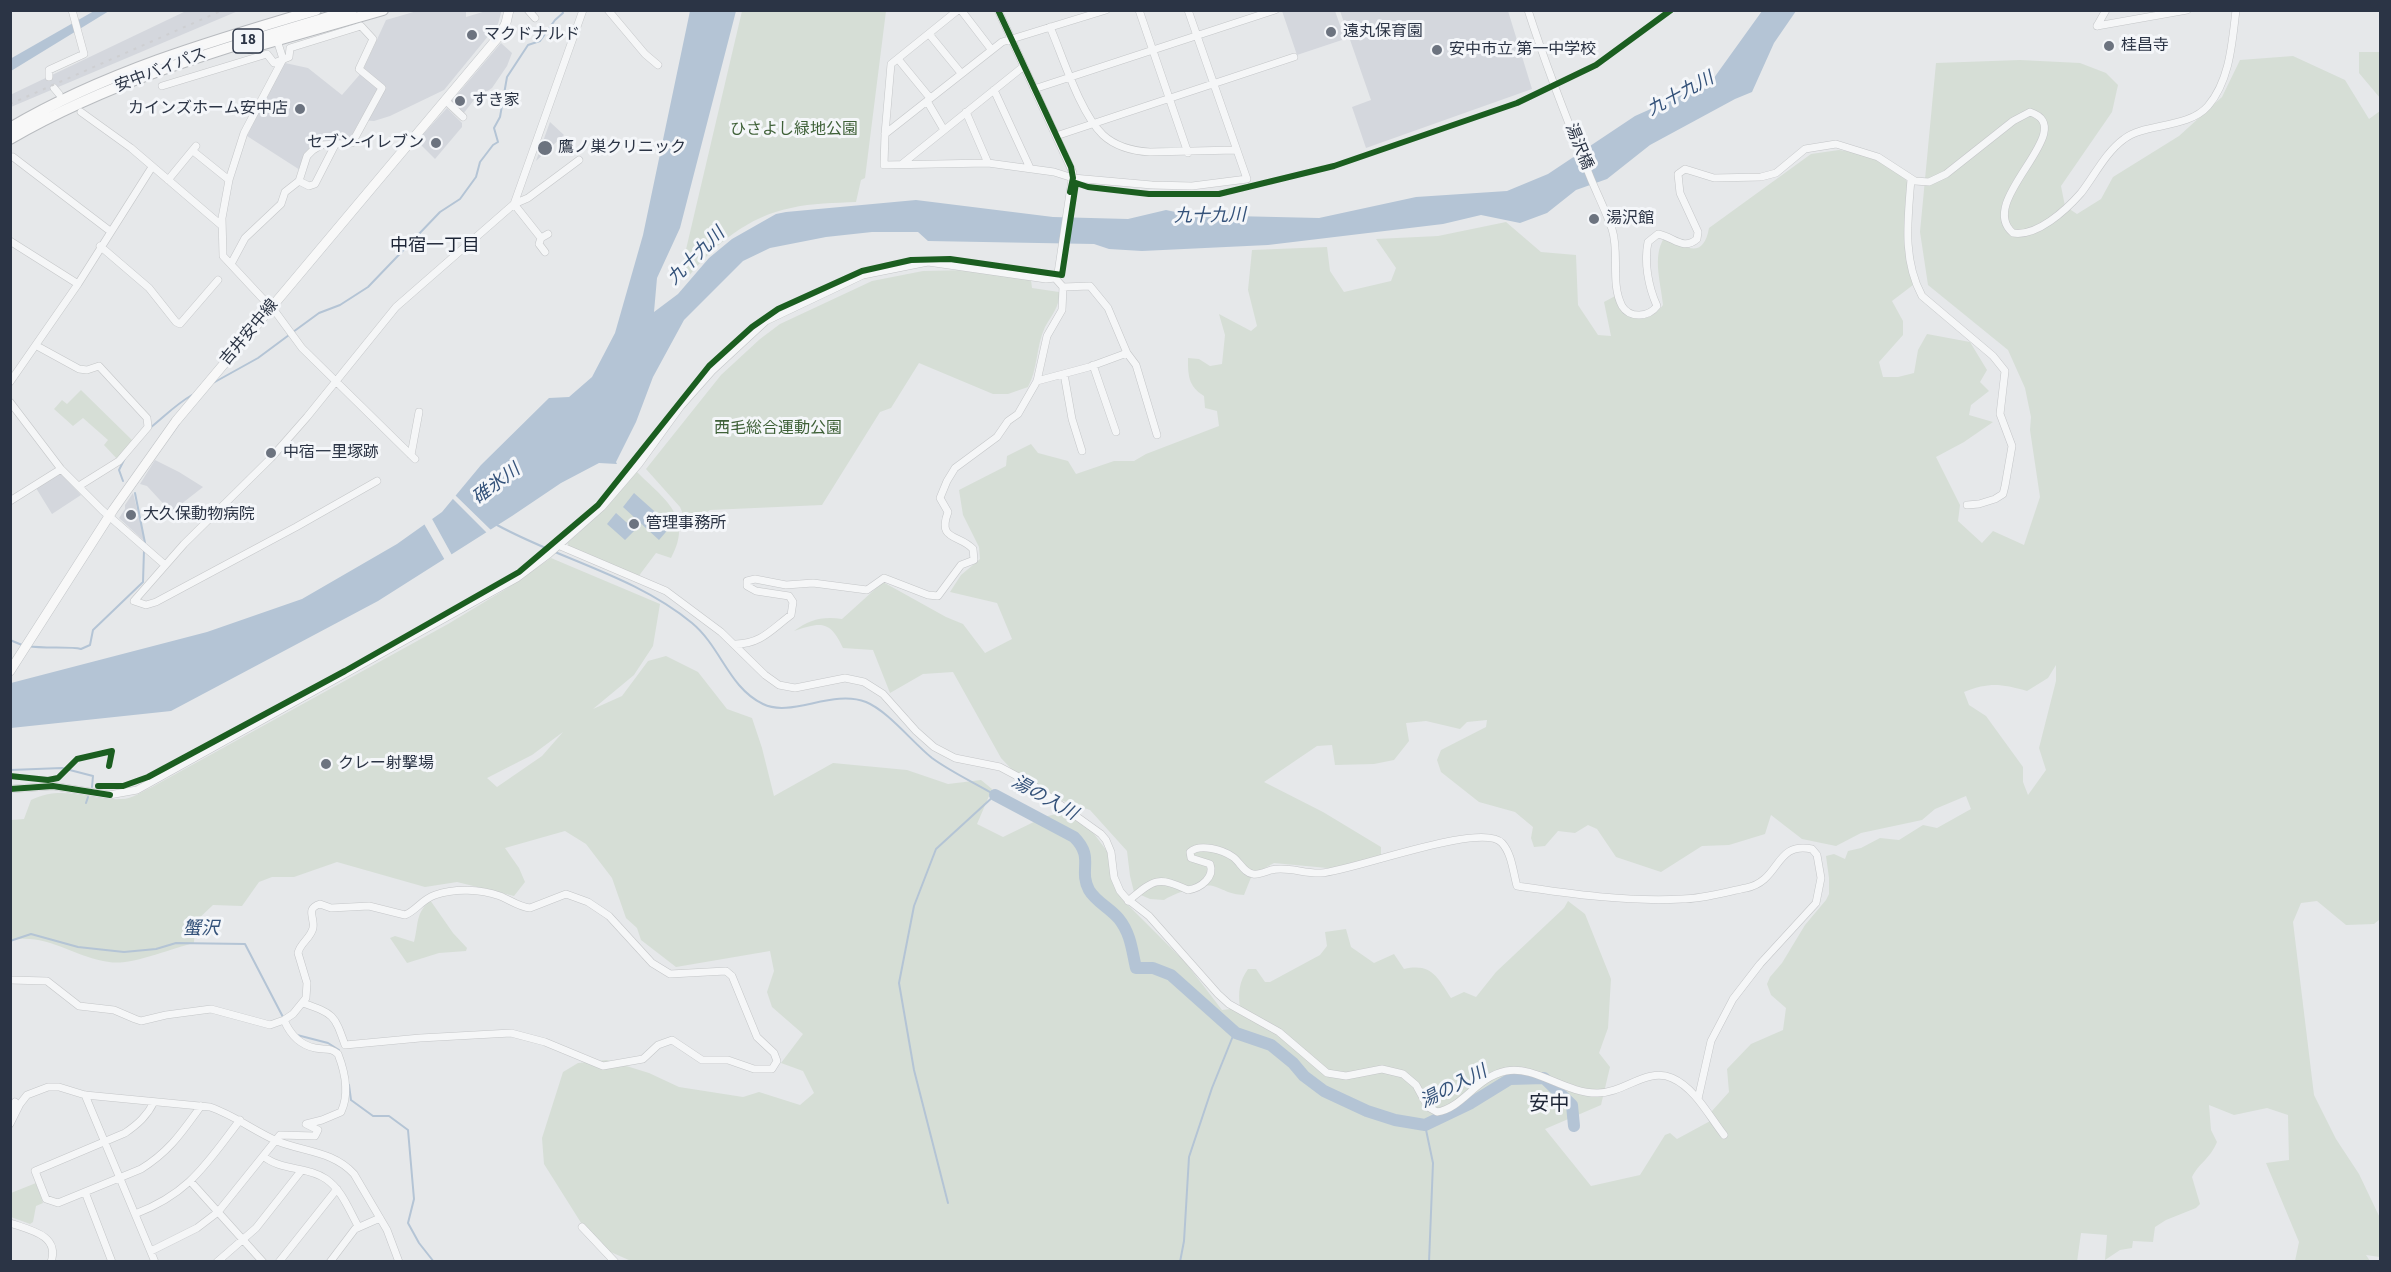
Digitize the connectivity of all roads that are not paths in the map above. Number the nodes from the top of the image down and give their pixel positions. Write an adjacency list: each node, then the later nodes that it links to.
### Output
1 (291, 10): 28 (highway)
2 (316, 10): 28 (highway, 安中バイパス / 18)
3 (352, 10): 35 (highway, 安中バイパス / 18)
4 (382, 10): 25 (highway)
5 (509, 10): 43 (main road, 吉井安中線)
6 (528, 10): 20 (street)
7 (583, 10): 68 (street)
8 (609, 10): 32 (street)
9 (959, 10): 22 (street); 26 (street)
10 (999, 10): 24 (street)
11 (1106, 10): 21 (street)
12 (1139, 10): 27 (street)
13 (1188, 10): 23 (street)
14 (1275, 10): 23 (street)
15 (1528, 10): 63 (street, 湯沢橋)
16 (2106, 10): 17 (street)
17 (2187, 10)
18 (2236, 10): 63 (street)
19 (73, 14): 36 (street)
20 (535, 18)
21 (1050, 27): 24 (street); 37 (street)
22 (929, 34): 31 (street); 34 (street)
23 (1197, 37): 27 (street); 38 (street)
24 (1012, 39): 26 (street); 33 (street)
25 (277, 40): 30 (street); 35 (highway)
26 (991, 49): 34 (street)
27 (1153, 51): 37 (street); 42 (street)
28 (175, 53): 49 (highway, 安中バイパス / 18)
29 (1294, 57): 38 (street)
30 (283, 59): 39 (street); 54 (street); 65 (street)
31 (898, 59): 44 (street); 51 (street)
32 (658, 65)
33 (1024, 66): 40 (street); 41 (street)
34 (961, 73): 44 (street)
35 (144, 76): 53 (highway, 安中バイパス / 18)
36 (49, 77)
37 (1071, 77): 40 (street); 48 (street)
38 (1213, 83): 42 (street); 55 (street)
39 (162, 86)
40 (1034, 89): 52 (street)
41 (994, 90): 46 (street); 62 (street)
42 (1169, 98): 48 (street); 56 (street)
43 (445, 100): 47 (street); 79 (main road, 吉井安中線)
44 (928, 100): 50 (street); 51 (street)
45 (81, 112): 61 (street)
46 (966, 112): 50 (street); 59 (street)
47 (463, 117)
48 (1094, 123): 52 (street); 56 (street)
49 (10, 128)
50 (944, 130): 60 (street)
51 (885, 134): 60 (street)
52 (1056, 136): 67 (street)
53 (10, 139)
54 (335, 145): 66 (street); 66 (street)
55 (1236, 150): 56 (street); 67 (street)
56 (1188, 153)
57 (13, 157): 70 (street)
58 (579, 160): 68 (street)
59 (988, 163): 60 (street); 62 (street)
60 (902, 164)
61 (152, 167): 64 (street); 70 (street)
62 (1030, 168): 67 (street)
63 (1911, 179): 96 (street)
64 (168, 180): 65 (street); 69 (street)
65 (229, 180): 69 (street)
66 (298, 181): 74 (street)
67 (1072, 182): 75 (street)
68 (514, 204): 73 (street); 84 (street)
69 (222, 225): 74 (street)
70 (110, 231): 72 (street)
71 (10, 241): 77 (street)
72 (100, 246): 76 (street); 77 (street)
73 (545, 252)
74 (231, 264): 79 (street)
75 (1056, 275): 78 (street); 98 (street)
76 (218, 279)
77 (78, 284): 80 (street)
78 (1063, 287): 81 (street); 85 (street)
79 (271, 308): 84 (street); 97 (main road, 吉井安中線)
80 (37, 346): 86 (street); 94 (street)
81 (1127, 353): 82 (street); 90 (street)
82 (1093, 365): 83 (street); 89 (street)
83 (1064, 374): 85 (street); 91 (street)
84 (336, 381): 88 (street); 99 (street)
85 (1037, 381): 100 (street)
86 (10, 382)
87 (10, 402): 92 (street)
88 (419, 412)
89 (1116, 432)
90 (1157, 435)
91 (1082, 451)
92 (61, 469): 94 (street); 95 (street)
93 (376, 481): 99 (street)
94 (79, 486): 97 (street)
95 (10, 501)
96 (1967, 505)
97 (109, 516): 99 (street); 101 (main road, 吉井安中線)
98 (557, 547): 100 (street); 102 (street)
99 (165, 565)
100 (736, 644): 103 (street)
101 (10, 671)
102 (10, 789)
103 (1128, 901): 108 (street); 108 (street)
104 (10, 980): 106 (street)
105 (303, 1003): 105 (street); 106 (street)
106 (284, 1020): 116 (street)
107 (85, 1095): 109 (street); 110 (street); 117 (street)
108 (1698, 1099): 115 (street)
109 (15, 1102): 112 (street); 114 (street)
110 (154, 1102): 111 (street); 117 (street)
111 (201, 1106): 113 (street); 120 (street)
112 (10, 1110)
113 (240, 1120): 116 (street); 121 (street)
114 (10, 1124)
115 (1724, 1135)
116 (276, 1140): 118 (street); 126 (street)
117 (105, 1142): 120 (street); 123 (street)
118 (263, 1156): 119 (street); 124 (street)
119 (301, 1171): 122 (street); 130 (street)
120 (120, 1178): 123 (street); 125 (street)
121 (191, 1182): 124 (street); 125 (street)
122 (337, 1189): 128 (street); 138 (street)
123 (85, 1192): 134 (street)
124 (218, 1212): 130 (street); 131 (street)
125 (135, 1214): 131 (street)
126 (380, 1218): 128 (street); 139 (street)
127 (10, 1223): 133 (street)
128 (358, 1226): 132 (street)
129 (582, 1227): 140 (street)
130 (244, 1240): 136 (street); 137 (street)
131 (151, 1251): 135 (street)
132 (334, 1260)
133 (51, 1262)
134 (112, 1262)
135 (155, 1262)
136 (217, 1262)
137 (263, 1262)
138 (279, 1262)
139 (399, 1262)
140 (615, 1262)

